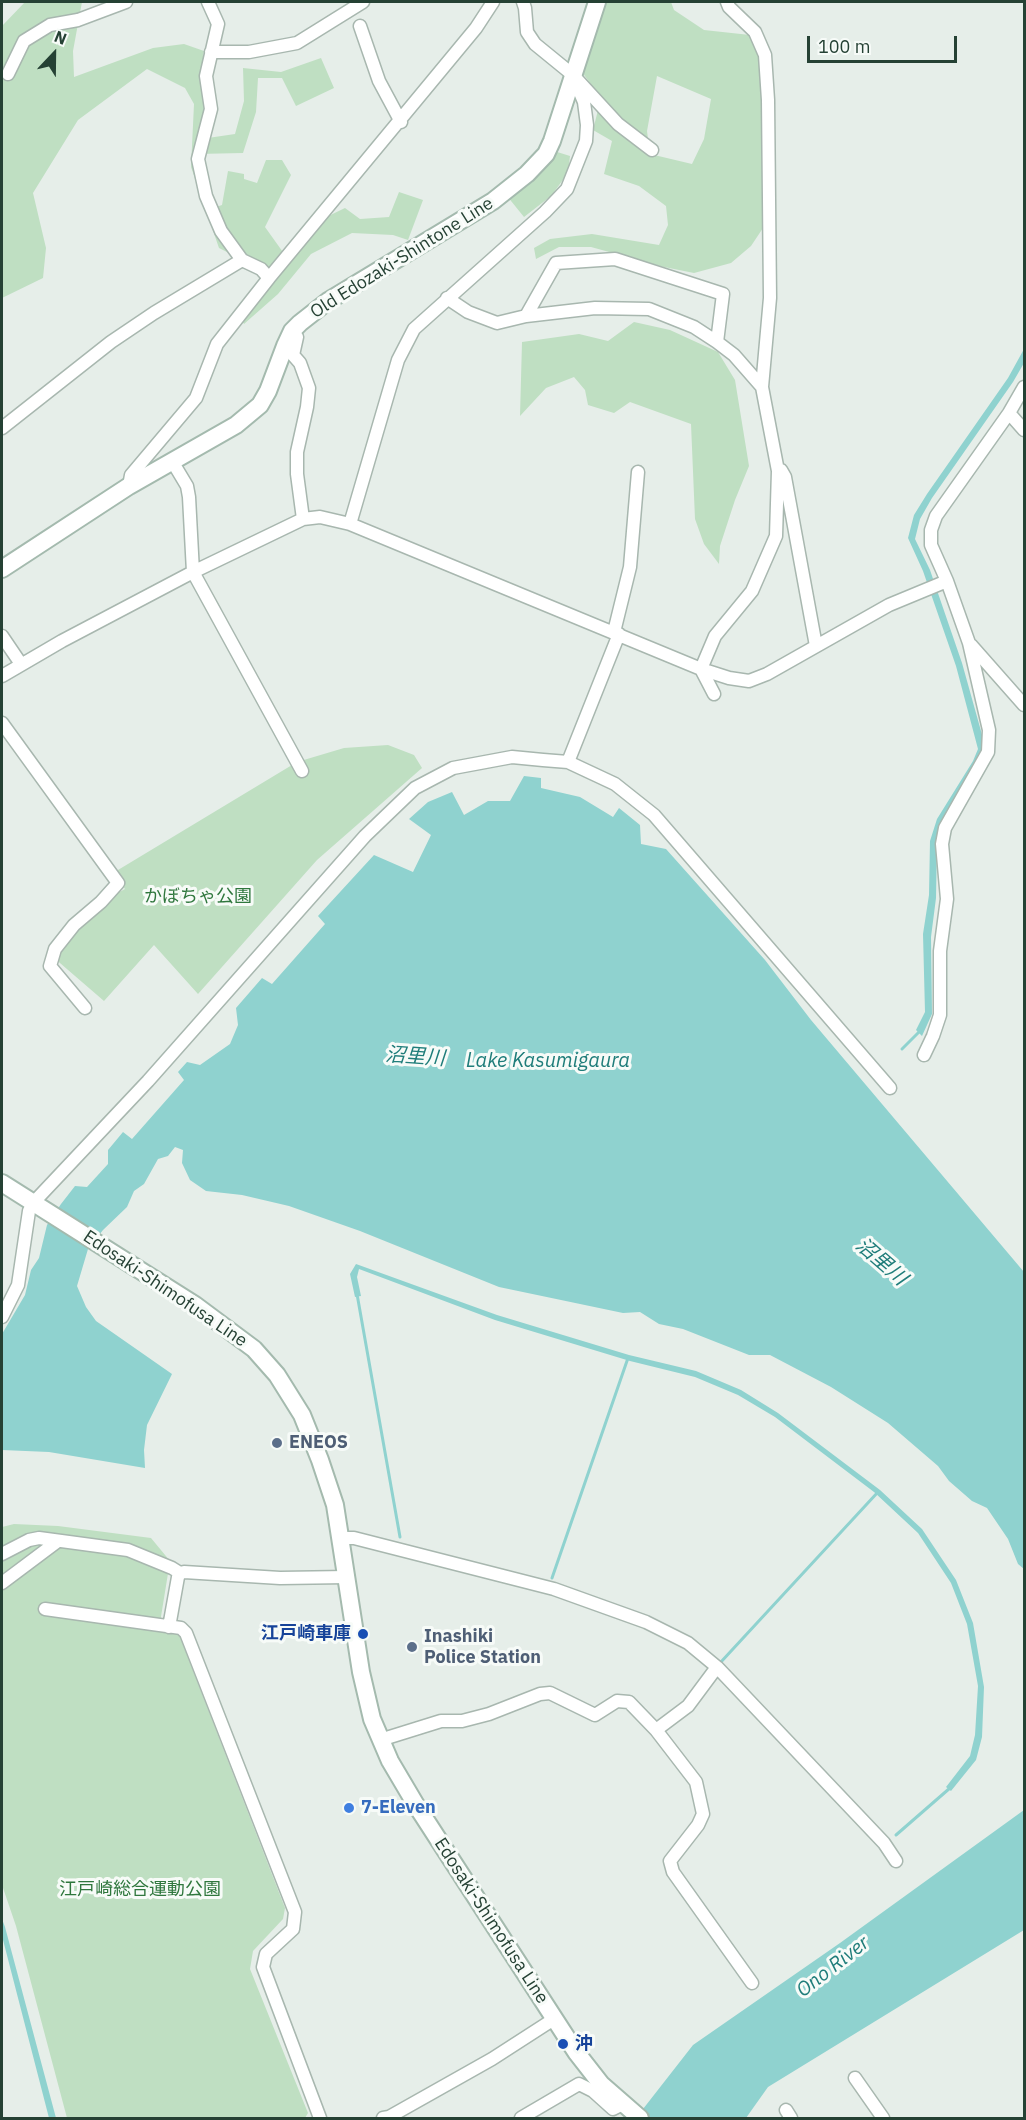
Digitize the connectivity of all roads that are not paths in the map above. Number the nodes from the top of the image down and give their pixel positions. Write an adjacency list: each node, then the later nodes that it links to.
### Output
1 (126, 2): 10 (street)
2 (208, 2): 9 (street)
3 (363, 2): 9 (street)
4 (493, 2): 12 (street)
5 (523, 2): 11 (street)
6 (597, 2): 11 (main road, Old Edozaki-Shintone Line)
7 (727, 2): 20 (street)
8 (360, 26): 12 (street)
9 (211, 52): 14 (street)
10 (8, 74)
11 (573, 75): 13 (street); 16 (street); 18 (main road, Old Edozaki-Shintone Line)
12 (400, 122): 15 (street)
13 (652, 150)
14 (242, 260): 15 (street); 23 (street)
15 (269, 278): 28 (street)
16 (447, 298): 17 (street); 30 (street)
17 (526, 316): 19 (street); 19 (street)
18 (292, 331): 25 (main road, Old Edozaki-Shintone Line); 29 (street)
19 (717, 342): 20 (street)
20 (762, 387): 26 (street)
21 (1024, 387): 22 (street)
22 (1009, 413): 24 (street); 33 (street)
23 (2, 428)
24 (1024, 430)
25 (172, 461): 28 (main road, Old Edozaki-Shintone Line); 32 (street)
26 (777, 464): 37 (street); 39 (street)
27 (638, 472): 34 (street)
28 (129, 486): 31 (main road, Old Edozaki-Shintone Line)
29 (303, 519): 30 (street); 32 (street)
30 (350, 524): 34 (street)
31 (2, 569)
32 (193, 572): 38 (street); 45 (street)
33 (947, 581): 36 (street); 37 (street)
34 (617, 633): 39 (street); 44 (street)
35 (2, 636): 38 (street)
36 (969, 643): 42 (street); 47 (street)
37 (816, 646): 39 (street)
38 (21, 664): 40 (street)
39 (701, 669): 41 (street)
40 (2, 676)
41 (714, 694)
42 (1024, 705)
43 (2, 723): 46 (street)
44 (568, 762): 48 (street); 50 (street)
45 (302, 771)
46 (85, 1008)
47 (924, 1055)
48 (890, 1088)
49 (2, 1183): 50 (main road, Edosaki-Shimofusa Line)
50 (37, 1205): 51 (street); 52 (main road, Edosaki-Shimofusa Line)
51 (2, 1317)
52 (341, 1538): 56 (main road, Edosaki-Shimofusa Line); 60 (street)
53 (58, 1540): 54 (street); 55 (street); 57 (street)
54 (2, 1554)
55 (180, 1574): 56 (street); 59 (street)
56 (347, 1577): 62 (main road, Edosaki-Shimofusa Line)
57 (2, 1583)
58 (45, 1609): 59 (street)
59 (169, 1627): 68 (street)
60 (717, 1667): 61 (street); 63 (street)
61 (656, 1730): 62 (street); 64 (street)
62 (380, 1740): 65 (main road, Edosaki-Shimofusa Line)
63 (896, 1861)
64 (752, 1983)
65 (555, 2019): 67 (main road, Edosaki-Shimofusa Line); 69 (street)
66 (855, 2078): 71 (street)
67 (632, 2112): 70 (street)
68 (320, 2118)
69 (383, 2118)
70 (521, 2118)
71 (883, 2118)

